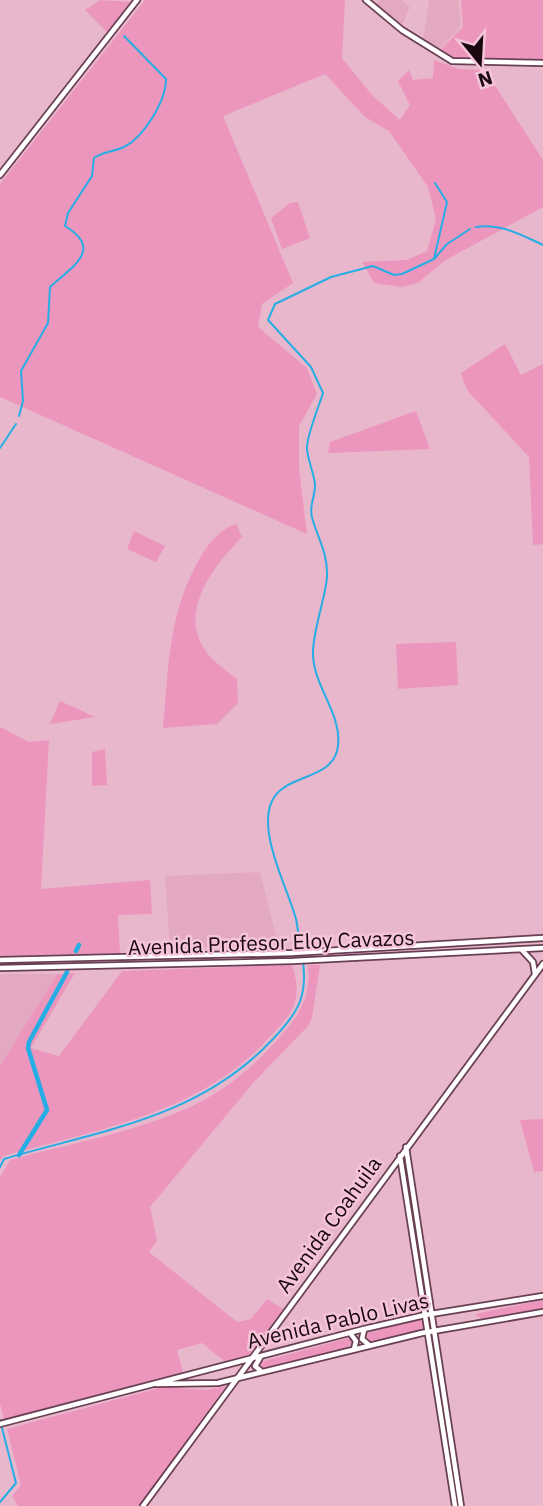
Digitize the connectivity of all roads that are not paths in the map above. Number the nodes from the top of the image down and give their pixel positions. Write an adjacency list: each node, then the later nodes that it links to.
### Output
1 (137, 0): 4 (main road)
2 (366, 0): 3 (main road)
3 (543, 63)
4 (0, 175)
5 (543, 939): 6 (main road, Avenida Profesor Eloy Cavazos)
6 (477, 941): 9 (main road); 10 (main road); 11 (main road, Avenida Profesor Eloy Cavazos)
7 (543, 948): 8 (main road, Avenida Profesor Eloy Cavazos)
8 (522, 949): 9 (main road, Avenida Profesor Eloy Cavazos); 17 (main road)
9 (499, 950): 10 (main road, Avenida Profesor Eloy Cavazos)
10 (455, 951): 13 (main road, Avenida Profesor Eloy Cavazos)
11 (162, 955): 12 (main road, Avenida Profesor Eloy Cavazos); 13 (main road); 14 (main road)
12 (0, 960)
13 (175, 963): 14 (main road, Avenida Profesor Eloy Cavazos)
14 (149, 964): 16 (main road, Avenida Profesor Eloy Cavazos)
15 (543, 964): 17 (main road, Avenida Coahuila)
16 (0, 968)
17 (535, 974): 18 (main road, Avenida Coahuila)
18 (406, 1146): 19 (main road, Avenida Coahuila); 20 (main road)
19 (400, 1155): 21 (main road); 33 (main road, Avenida Coahuila)
20 (415, 1197): 21 (main road); 24 (main road)
21 (407, 1200): 25 (main road)
22 (543, 1296): 24 (main road, Avenida Pablo Livas)
23 (543, 1312): 27 (main road, Avenida Pablo Livas)
24 (433, 1314): 25 (main road, Avenida Pablo Livas); 27 (main road)
25 (425, 1315): 26 (main road, Avenida Pablo Livas); 28 (main road)
26 (365, 1329): 29 (main road, Avenida Pablo Livas); 30 (main road)
27 (436, 1331): 28 (main road, Avenida Pablo Livas); 42 (main road)
28 (428, 1332): 30 (main road, Avenida Pablo Livas); 41 (main road)
29 (349, 1333): 31 (main road); 32 (main road, Avenida Pablo Livas)
30 (370, 1346): 31 (main road, Avenida Pablo Livas)
31 (353, 1350): 35 (main road, Avenida Pablo Livas)
32 (261, 1356): 33 (main road, Avenida Pablo Livas); 35 (main road)
33 (249, 1359): 34 (main road, Avenida Pablo Livas); 36 (main road, Avenida Coahuila)
34 (211, 1368): 37 (main road); 38 (main road, Avenida Pablo Livas)
35 (262, 1372): 36 (main road, Avenida Pablo Livas)
36 (234, 1379): 37 (main road, Avenida Pablo Livas); 40 (main road, Avenida Coahuila)
37 (211, 1384): 38 (main road, Avenida Pablo Livas)
38 (142, 1385): 39 (main road, Avenida Pablo Livas)
39 (0, 1424)
40 (142, 1506)
41 (455, 1506)
42 (461, 1506)

